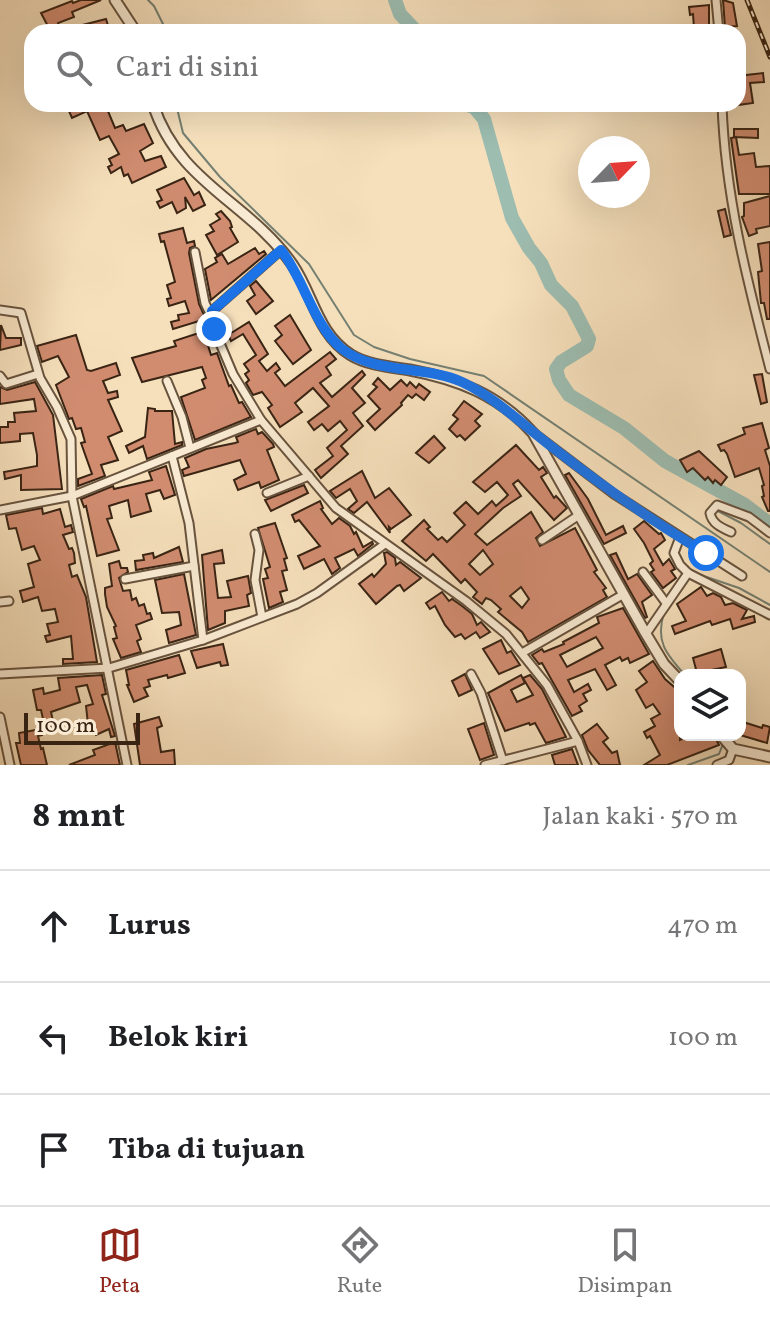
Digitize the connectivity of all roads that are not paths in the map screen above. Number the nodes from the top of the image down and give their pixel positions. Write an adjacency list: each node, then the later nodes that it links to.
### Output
1 (115, 0): 3 (street)
2 (716, 0): 4 (street)
3 (131, 24)
4 (718, 24)
5 (155, 112): 7 (street)
6 (722, 112): 11 (street)
7 (281, 250): 10 (street); 16 (street)
8 (195, 252): 10 (street)
9 (0, 310): 12 (street)
10 (211, 316): 15 (street)
11 (770, 369)
12 (38, 374): 13 (street); 21 (street)
13 (0, 376)
14 (167, 381): 17 (street)
15 (261, 420): 17 (street); 19 (street)
16 (533, 433): 23 (street); 27 (street)
17 (190, 448): 18 (street)
18 (172, 456): 21 (street); 30 (street)
19 (309, 476): 20 (street); 29 (street)
20 (267, 493)
21 (72, 496): 22 (street); 42 (street)
22 (0, 510)
23 (579, 515): 28 (street); 35 (street)
24 (731, 532): 25 (street)
25 (770, 533)
26 (255, 534): 38 (street)
27 (680, 537): 32 (street); 33 (street)
28 (542, 540)
29 (385, 544): 38 (street); 41 (street)
30 (194, 566): 34 (street); 40 (street)
31 (643, 572): 36 (street)
32 (689, 573): 36 (street); 37 (street)
33 (742, 576)
34 (125, 579)
35 (624, 594): 39 (street); 41 (street)
36 (666, 603): 39 (street)
37 (770, 615)
38 (262, 617): 40 (street)
39 (646, 634): 45 (street)
40 (203, 640): 42 (street)
41 (522, 653): 47 (street)
42 (109, 668): 43 (street); 53 (street)
43 (0, 674)
44 (471, 674): 50 (street)
45 (674, 675)
46 (0, 717): 52 (street)
47 (578, 741): 50 (street); 55 (street)
48 (727, 743): 49 (street); 51 (street)
49 (770, 757)
50 (503, 761): 54 (street)
51 (728, 762): 56 (street)
52 (10, 765)
53 (127, 765)
54 (485, 765)
55 (587, 765)
56 (717, 765)

